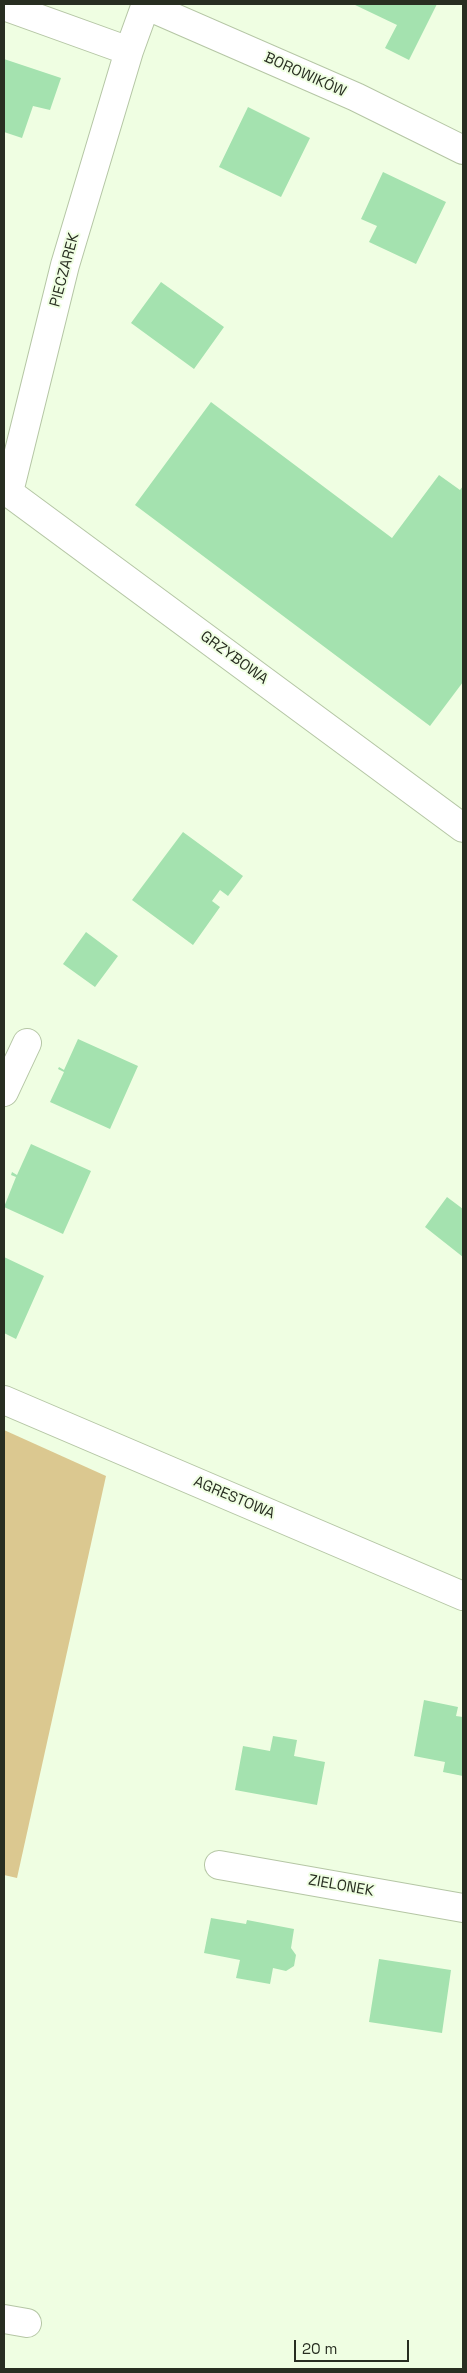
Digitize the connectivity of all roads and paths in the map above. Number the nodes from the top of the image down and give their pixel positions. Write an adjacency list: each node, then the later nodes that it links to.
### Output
1 (146, 4): 3 (street, PIECZAREK); 4 (street, BOROWIKÓW)
2 (4, 6): 3 (street)
3 (129, 51): 5 (street, PIECZAREK)
4 (463, 150)
5 (6, 491): 6 (street, GRZYBOWA)
6 (463, 828)
7 (27, 1043): 8 (street)
8 (4, 1092)
9 (4, 1400): 10 (street, AGRESTOWA)
10 (463, 1596)
11 (219, 1865): 12 (street, ZIELONEK)
12 (463, 1908)

